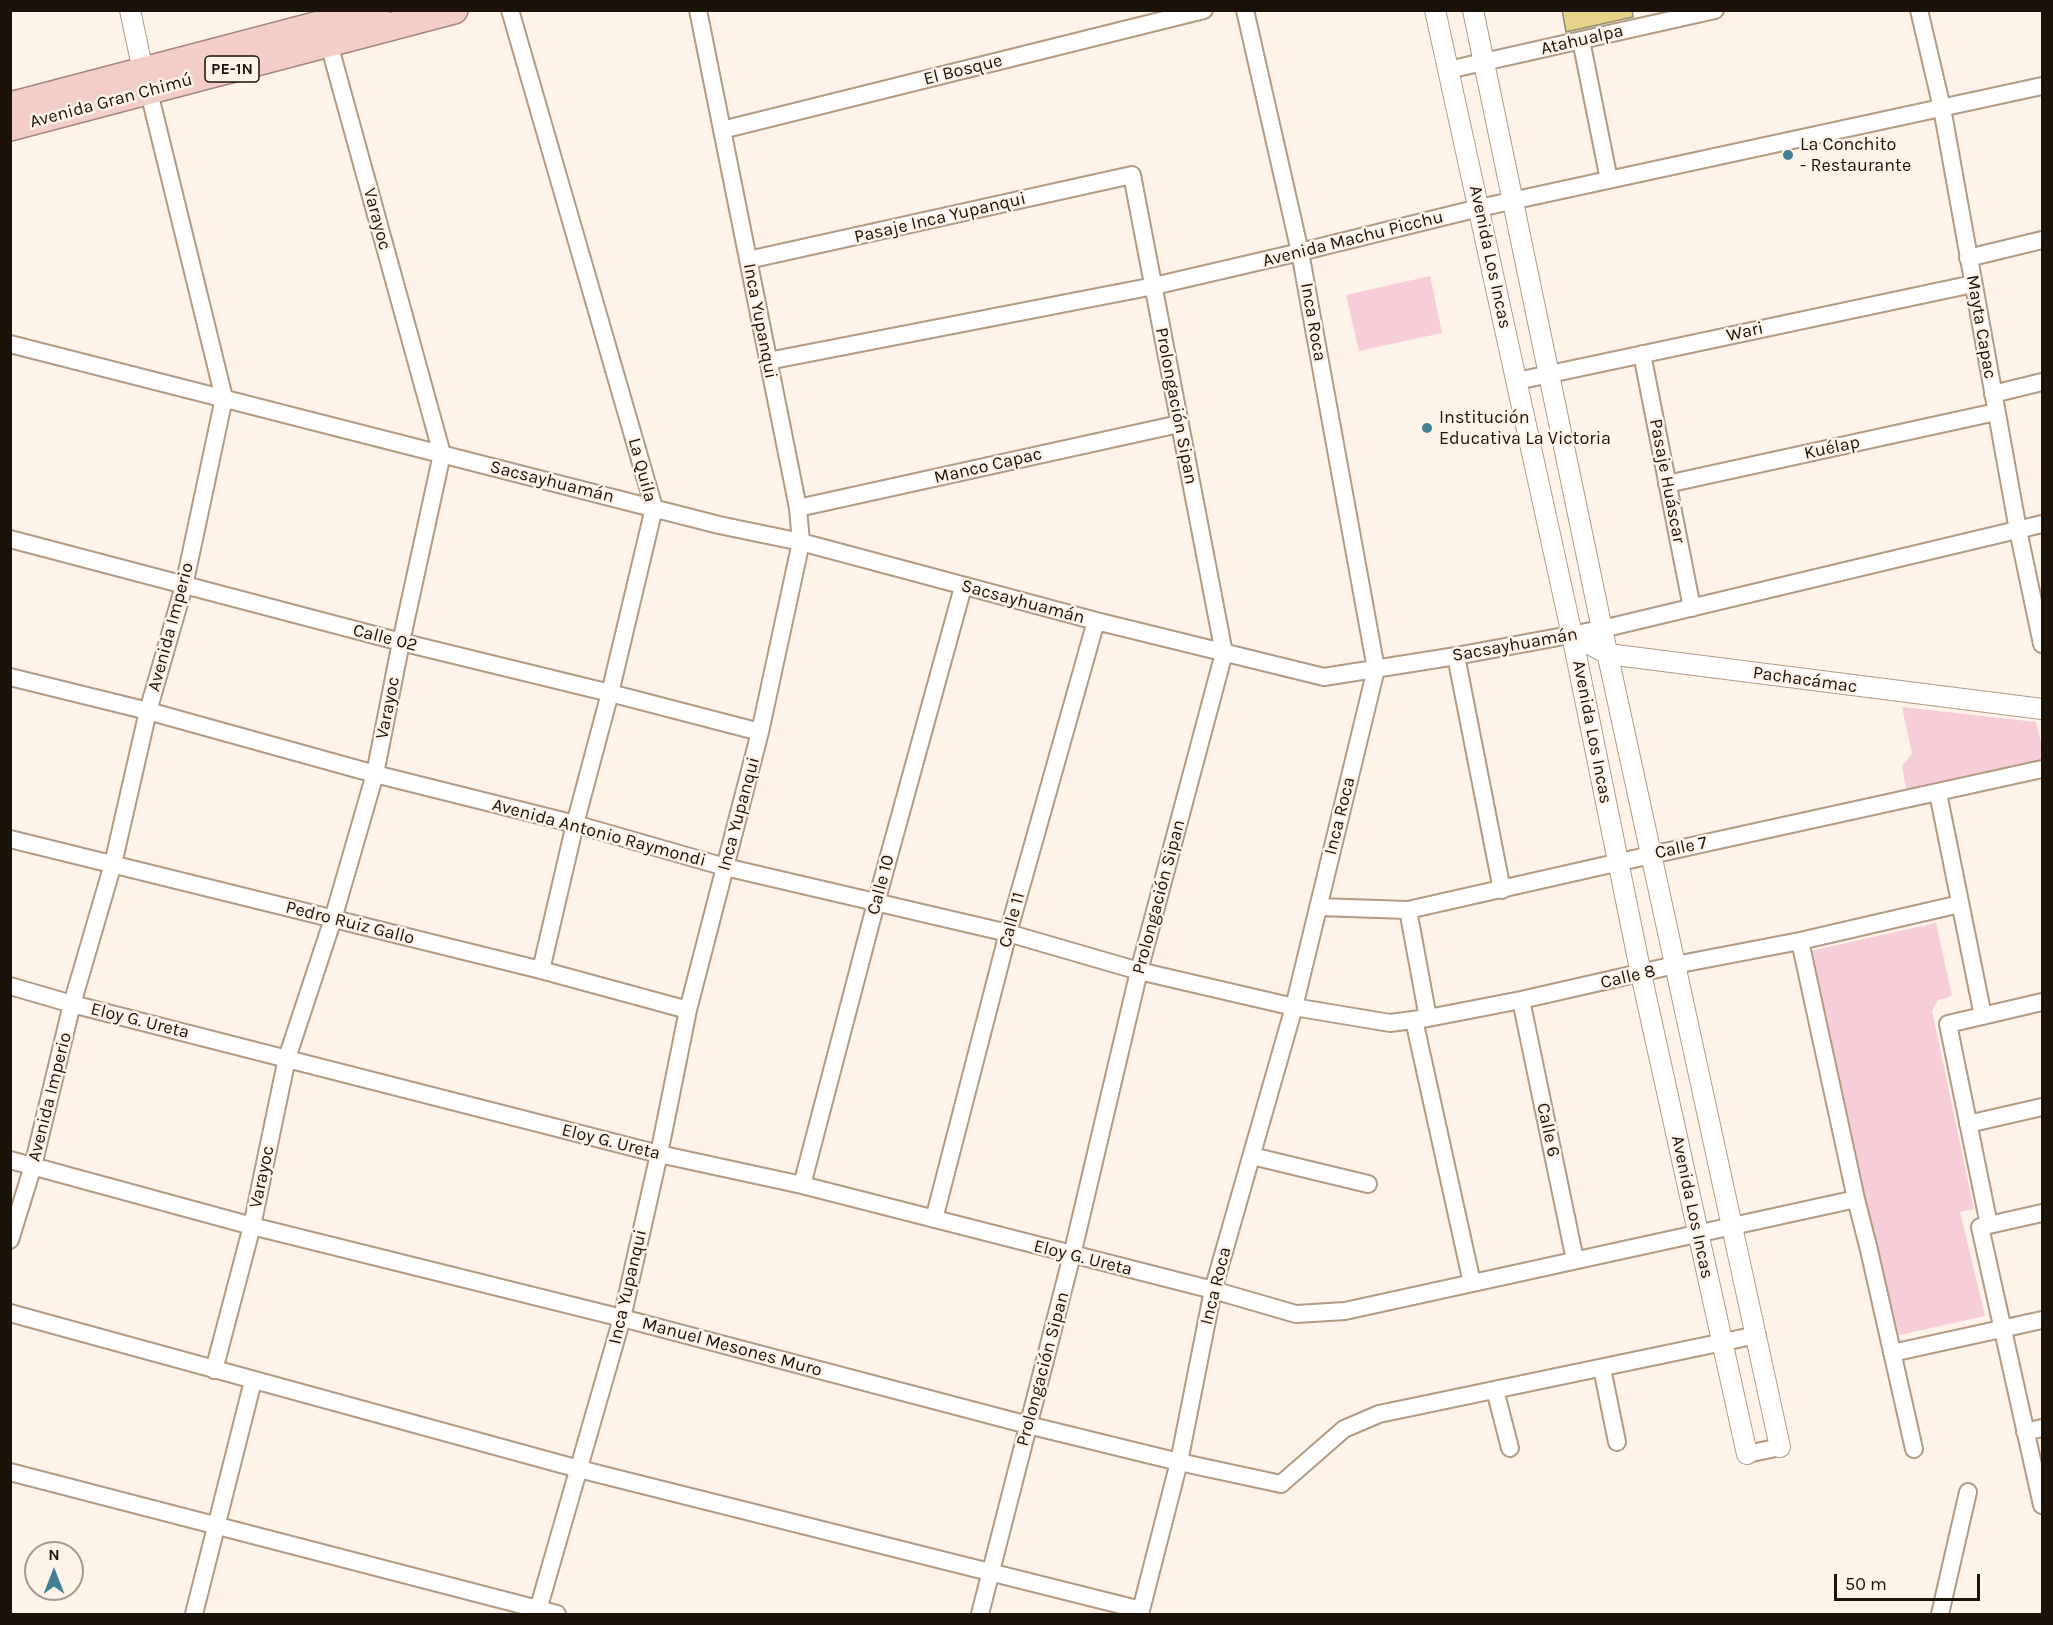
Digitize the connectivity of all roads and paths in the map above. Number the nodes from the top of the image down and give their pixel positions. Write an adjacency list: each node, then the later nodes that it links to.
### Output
1 (130, 10): 16 (street, Avenida Imperio)
2 (376, 10): 16 (highway, Avenida Gran Chimú / PE-1N)
3 (454, 10): 13 (highway, Avenida Gran Chimú / PE-1N)
4 (510, 10): 44 (street, La Quila)
5 (698, 10): 21 (street, Inca Yupanqui)
6 (1204, 10): 21 (street, El Bosque)
7 (1245, 10): 27 (street, Inca Roca)
8 (1435, 10): 15 (street, Avenida Los Incas)
9 (1473, 10): 14 (street, Avenida Los Incas)
10 (1715, 10): 12 (street, Atahualpa)
11 (1919, 10): 19 (street, Mayta Capac)
12 (1581, 40): 14 (street, Atahualpa); 23 (street)
13 (329, 44): 16 (highway, Avenida Gran Chimú / PE-1N); 42 (street, Varayoc)
14 (1485, 62): 15 (street, Atahualpa); 24 (street, Avenida Los Incas)
15 (1448, 70): 25 (street, Avenida Los Incas)
16 (146, 81): 18 (highway, Avenida Gran Chimú / PE-1N); 20 (highway, Avenida Gran Chimú / PE-1N); 39 (street, Avenida Imperio)
17 (2043, 86): 19 (street, Avenida Machu Picchu)
18 (10, 106)
19 (1942, 108): 23 (street, Avenida Machu Picchu); 28 (street, Mayta Capac)
20 (10, 127)
21 (722, 130): 29 (street, Inca Yupanqui)
22 (1132, 175): 29 (street, Pasaje Inca Yupanqui); 31 (street, Prolongación Sipan)
23 (1609, 180): 24 (street, Avenida Machu Picchu)
24 (1514, 200): 25 (street, Avenida Machu Picchu); 35 (street, Avenida Los Incas)
25 (1479, 208): 27 (street, Avenida Machu Picchu); 36 (street, Avenida Los Incas)
26 (2043, 240): 28 (street)
27 (1300, 252): 31 (street, Avenida Machu Picchu); 61 (street, Inca Roca)
28 (1968, 258): 30 (street, Mayta Capac)
29 (748, 260): 34 (street, Inca Yupanqui)
30 (1973, 284): 33 (street, Wari); 38 (street, Mayta Capac)
31 (1154, 286): 34 (street, Avenida Machu Picchu); 41 (street, Prolongación Sipan)
32 (10, 344): 39 (street, Sacsayhuamán)
33 (1642, 354): 35 (street, Wari); 43 (street, Pasaje Huáscar)
34 (768, 361): 45 (street, Inca Yupanqui)
35 (1550, 374): 36 (street, Wari); 54 (street, Avenida Los Incas)
36 (1517, 381): 55 (street, Avenida Los Incas)
37 (2043, 382): 38 (street)
38 (1993, 394): 40 (street, Mayta Capac)
39 (224, 398): 42 (street, Sacsayhuamán); 50 (street, Avenida Imperio)
40 (1996, 412): 43 (street, Kuélap); 47 (street, Mayta Capac)
41 (1179, 424): 45 (street, Manco Capac); 58 (street, Prolongación Sipan)
42 (442, 454): 44 (street, Sacsayhuamán); 56 (street, Varayoc)
43 (1667, 484): 52 (street, Pasaje Huáscar)
44 (654, 508): 49 (street, Sacsayhuamán); 63 (street, La Quila)
45 (798, 508): 49 (street, Inca Yupanqui)
46 (2043, 524): 47 (street, Sacsayhuamán)
47 (2018, 530): 52 (street, Sacsayhuamán); 57 (street, Mayta Capac)
48 (10, 538): 50 (street, Calle 02)
49 (801, 542): 51 (street, Sacsayhuamán); 66 (street, Inca Yupanqui)
50 (184, 586): 56 (street, Calle 02); 65 (street, Avenida Imperio)
51 (963, 587): 53 (street, Sacsayhuamán); 77 (street, Calle 10)
52 (1692, 608): 54 (street, Sacsayhuamán)
53 (1096, 621): 58 (street, Sacsayhuamán); 82 (street, Calle 11)
54 (1602, 629): 55 (street, Sacsayhuamán); 59 (street, Avenida Los Incas)
55 (1572, 634): 59 (street, Pachacámac); 60 (street, Sacsayhuamán); 74 (street, Avenida Los Incas)
56 (400, 642): 63 (street, Calle 02); 68 (street, Varayoc)
57 (2043, 644)
58 (1224, 653): 61 (street, Sacsayhuamán); 86 (street, Prolongación Sipan)
59 (1608, 654): 64 (street, Pachacámac); 72 (street, Avenida Los Incas)
60 (1456, 656): 61 (street, Sacsayhuamán); 76 (street)
61 (1376, 669): 79 (street, Inca Roca)
62 (10, 677): 65 (street, Avenida Antonio Raymondi)
63 (610, 693): 66 (street, Calle 02); 70 (street, La Quila)
64 (2043, 709)
65 (148, 711): 68 (street, Avenida Antonio Raymondi); 73 (street, Avenida Imperio)
66 (760, 732): 75 (street, Inca Yupanqui)
67 (2043, 769): 69 (street, Calle 7)
68 (375, 774): 70 (street, Avenida Antonio Raymondi); 81 (street, Varayoc)
69 (1938, 793): 72 (street, Calle 7); 78 (street)
70 (575, 824): 75 (street, Avenida Antonio Raymondi); 85 (street, La Quila)
71 (10, 839): 73 (street, Pedro Ruiz Gallo)
72 (1651, 855): 74 (street, Calle 7); 84 (street, Avenida Los Incas)
73 (112, 864): 81 (street, Pedro Ruiz Gallo); 91 (street, Avenida Imperio)
74 (1618, 864): 76 (street, Calle 7); 87 (street, Avenida Los Incas)
75 (725, 867): 77 (street, Avenida Antonio Raymondi); 93 (street, Inca Yupanqui)
76 (1502, 890): 80 (street, Calle 7)
77 (876, 903): 82 (street, Avenida Antonio Raymondi); 104 (street, Calle 10)
78 (1960, 904): 83 (street, Calle 8); 94 (street)
79 (1318, 907): 80 (street, Calle 7); 92 (street, Inca Roca)
80 (1408, 910): 95 (street)
81 (333, 919): 85 (street, Pedro Ruiz Gallo); 96 (street, Varayoc)
82 (1008, 933): 86 (street, Avenida Antonio Raymondi); 107 (street, Calle 11)
83 (1800, 941): 84 (street, Calle 8); 105 (street)
84 (1675, 965): 87 (street, Calle 8); 110 (street, Avenida Los Incas)
85 (541, 970): 93 (street, Pedro Ruiz Gallo)
86 (1139, 970): 92 (street, Avenida Antonio Raymondi); 113 (street, Prolongación Sipan)
87 (1641, 974): 89 (street, Calle 8); 111 (street, Avenida Los Incas)
88 (10, 986): 91 (street, Eloy G. Ureta)
89 (1521, 1000): 95 (street, Calle 8); 114 (street, Calle 6)
90 (2043, 1002): 94 (street)
91 (72, 1004): 96 (street, Eloy G. Ureta); 102 (street, Avenida Imperio)
92 (1294, 1007): 95 (street, Calle 8); 100 (street, Inca Roca)
93 (688, 1010): 99 (street, Inca Yupanqui)
94 (1983, 1016): 98 (street)
95 (1421, 1019): 115 (street)
96 (287, 1058): 99 (street, Eloy G. Ureta); 109 (street, Varayoc)
97 (2043, 1107): 98 (street)
98 (1968, 1124): 108 (street)
99 (659, 1154): 104 (street, Eloy G. Ureta); 118 (street, Inca Yupanqui)
100 (1252, 1156): 103 (street); 116 (street, Inca Roca)
101 (10, 1160): 102 (street, Manuel Mesones Muro)
102 (33, 1166): 109 (street, Manuel Mesones Muro); 112 (street, Avenida Imperio)
103 (1368, 1184)
104 (801, 1185): 107 (street, Eloy G. Ureta)
105 (1856, 1199): 110 (street, Eloy G. Ureta); 123 (street)
106 (2043, 1213): 108 (street)
107 (934, 1220): 113 (street, Eloy G. Ureta)
108 (1989, 1225): 120 (street)
109 (252, 1226): 118 (street, Manuel Mesones Muro); 125 (street, Varayoc)
110 (1732, 1227): 111 (street, Eloy G. Ureta); 121 (street, Avenida Los Incas)
111 (1698, 1234): 114 (street, Eloy G. Ureta); 122 (street, Avenida Los Incas)
112 (10, 1240)
113 (1072, 1255): 116 (street, Eloy G. Ureta); 128 (street, Prolongación Sipan)
114 (1575, 1260): 115 (street, Eloy G. Ureta)
115 (1472, 1283): 116 (street, Eloy G. Ureta)
116 (1213, 1290): 136 (street, Inca Roca)
117 (10, 1313): 125 (street)
118 (622, 1318): 128 (street, Manuel Mesones Muro); 137 (street, Inca Yupanqui)
119 (2043, 1320): 120 (street)
120 (2004, 1329): 123 (street); 130 (street)
121 (1757, 1335): 122 (street); 132 (street, Avenida Los Incas)
122 (1722, 1342): 124 (street); 135 (street, Avenida Los Incas)
123 (1892, 1353): 134 (street)
124 (1602, 1368): 127 (street); 131 (street)
125 (214, 1370): 126 (street)
126 (253, 1381): 137 (street); 141 (street)
127 (1495, 1390): 133 (street); 136 (street, Manuel Mesones Muro)
128 (1028, 1425): 136 (street, Manuel Mesones Muro); 142 (street, Prolongación Sipan)
129 (2043, 1428): 130 (street)
130 (2025, 1432): 140 (street)
131 (1617, 1442)
132 (1780, 1446): 135 (street)
133 (1510, 1448)
134 (1914, 1449)
135 (1747, 1454)
136 (1179, 1462): 144 (street, Inca Roca)
137 (579, 1469): 142 (street); 143 (street, Inca Yupanqui)
138 (10, 1472): 141 (street)
139 (1968, 1492): 148 (street)
140 (2043, 1505)
141 (215, 1526): 143 (street); 145 (street)
142 (992, 1571): 144 (street); 147 (street, Prolongación Sipan)
143 (538, 1610): 146 (street)
144 (1141, 1612)
145 (194, 1614)
146 (557, 1614)
147 (980, 1614)
148 (1940, 1614)

